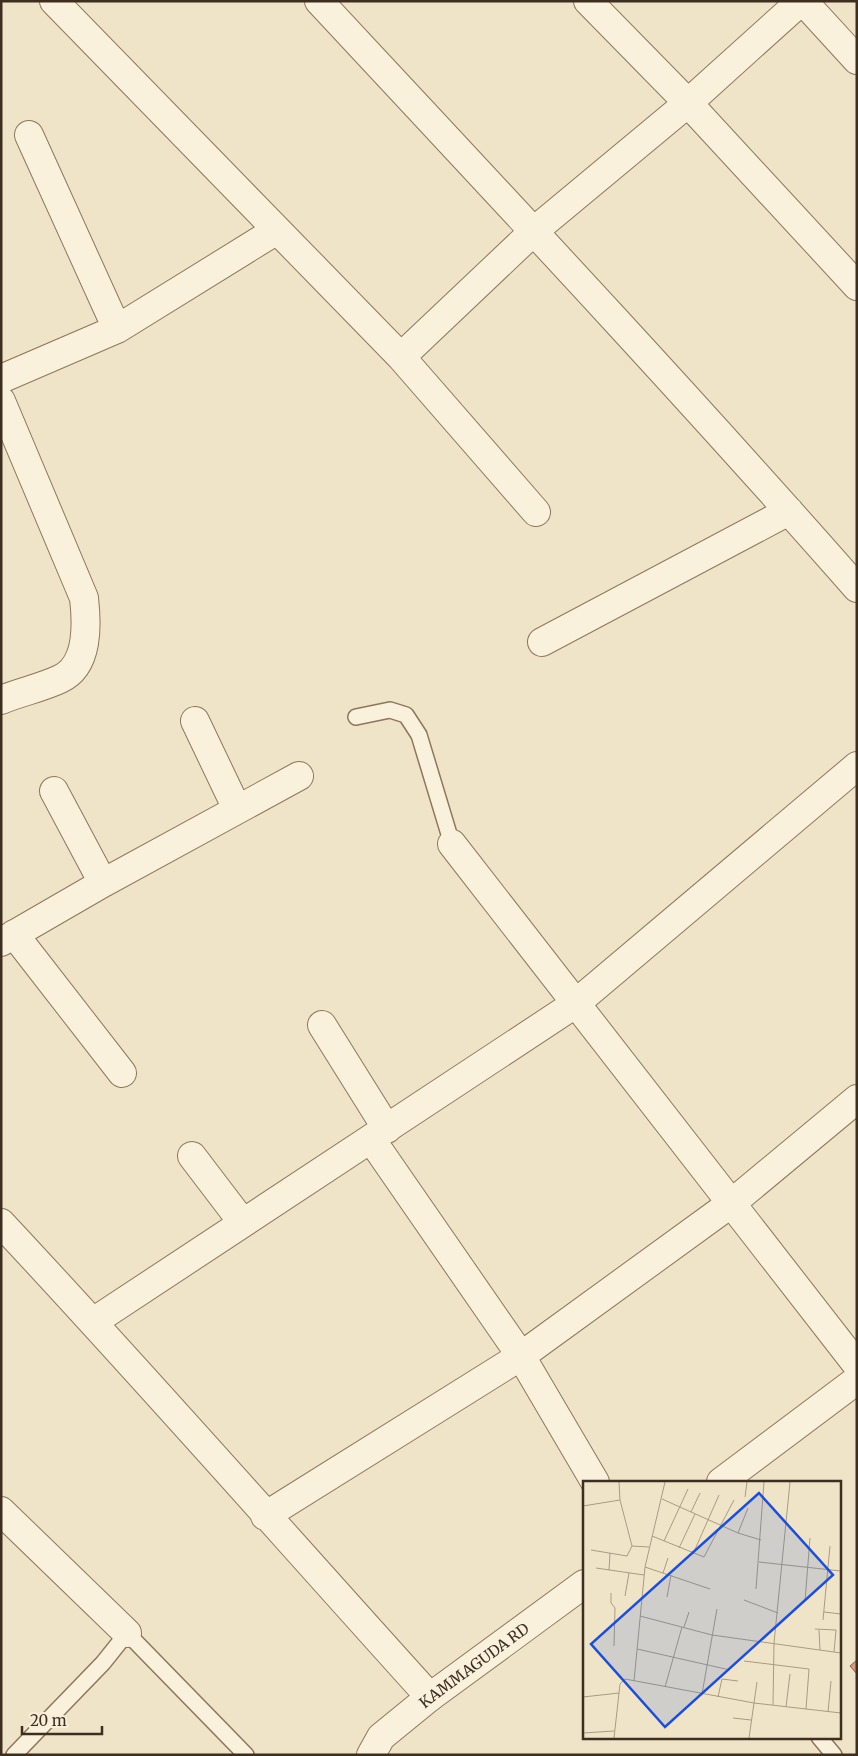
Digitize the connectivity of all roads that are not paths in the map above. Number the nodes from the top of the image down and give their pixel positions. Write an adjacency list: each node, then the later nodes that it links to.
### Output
1 (54, 1): 8 (street)
2 (319, 1): 9 (street)
3 (588, 1): 6 (street)
4 (802, 1): 5 (street); 6 (street)
5 (857, 60)
6 (688, 103): 9 (street); 10 (street)
7 (29, 135): 11 (street)
8 (277, 230): 11 (street); 12 (street)
9 (534, 231): 12 (street); 15 (street)
10 (857, 286)
11 (117, 329): 13 (street)
12 (401, 358): 16 (street)
13 (1, 379)
14 (1, 401): 19 (street)
15 (789, 511): 17 (street); 18 (street)
16 (536, 512)
17 (857, 588)
18 (542, 642)
19 (3, 694)
20 (356, 717): 26 (lane)
21 (195, 721): 25 (street)
22 (857, 766): 29 (street)
23 (298, 776): 25 (street)
24 (54, 791): 27 (street)
25 (237, 809): 27 (street)
26 (452, 844): 29 (street)
27 (103, 883): 28 (street)
28 (8, 938): 31 (street)
29 (575, 1004): 33 (street); 35 (street)
30 (322, 1025): 33 (street)
31 (122, 1073)
32 (857, 1099): 35 (street)
33 (379, 1134): 37 (street); 39 (street)
34 (192, 1156): 37 (street)
35 (732, 1203): 39 (street); 40 (street)
36 (1, 1223): 38 (street)
37 (243, 1223): 38 (street)
38 (93, 1322): 45 (street)
39 (521, 1356): 42 (street); 45 (street)
40 (857, 1364)
41 (857, 1380): 43 (street)
42 (594, 1481)
43 (722, 1481)
44 (1, 1511): 47 (street)
45 (266, 1516): 48 (street)
46 (583, 1585): 48 (street, KAMMAGUDA RD)
47 (127, 1632): 50 (lane); 51 (lane)
48 (430, 1697): 52 (street, KAMMAGUDA RD)
49 (820, 1738): 53 (lane)
50 (14, 1755)
51 (246, 1755)
52 (370, 1755)
53 (834, 1755)

